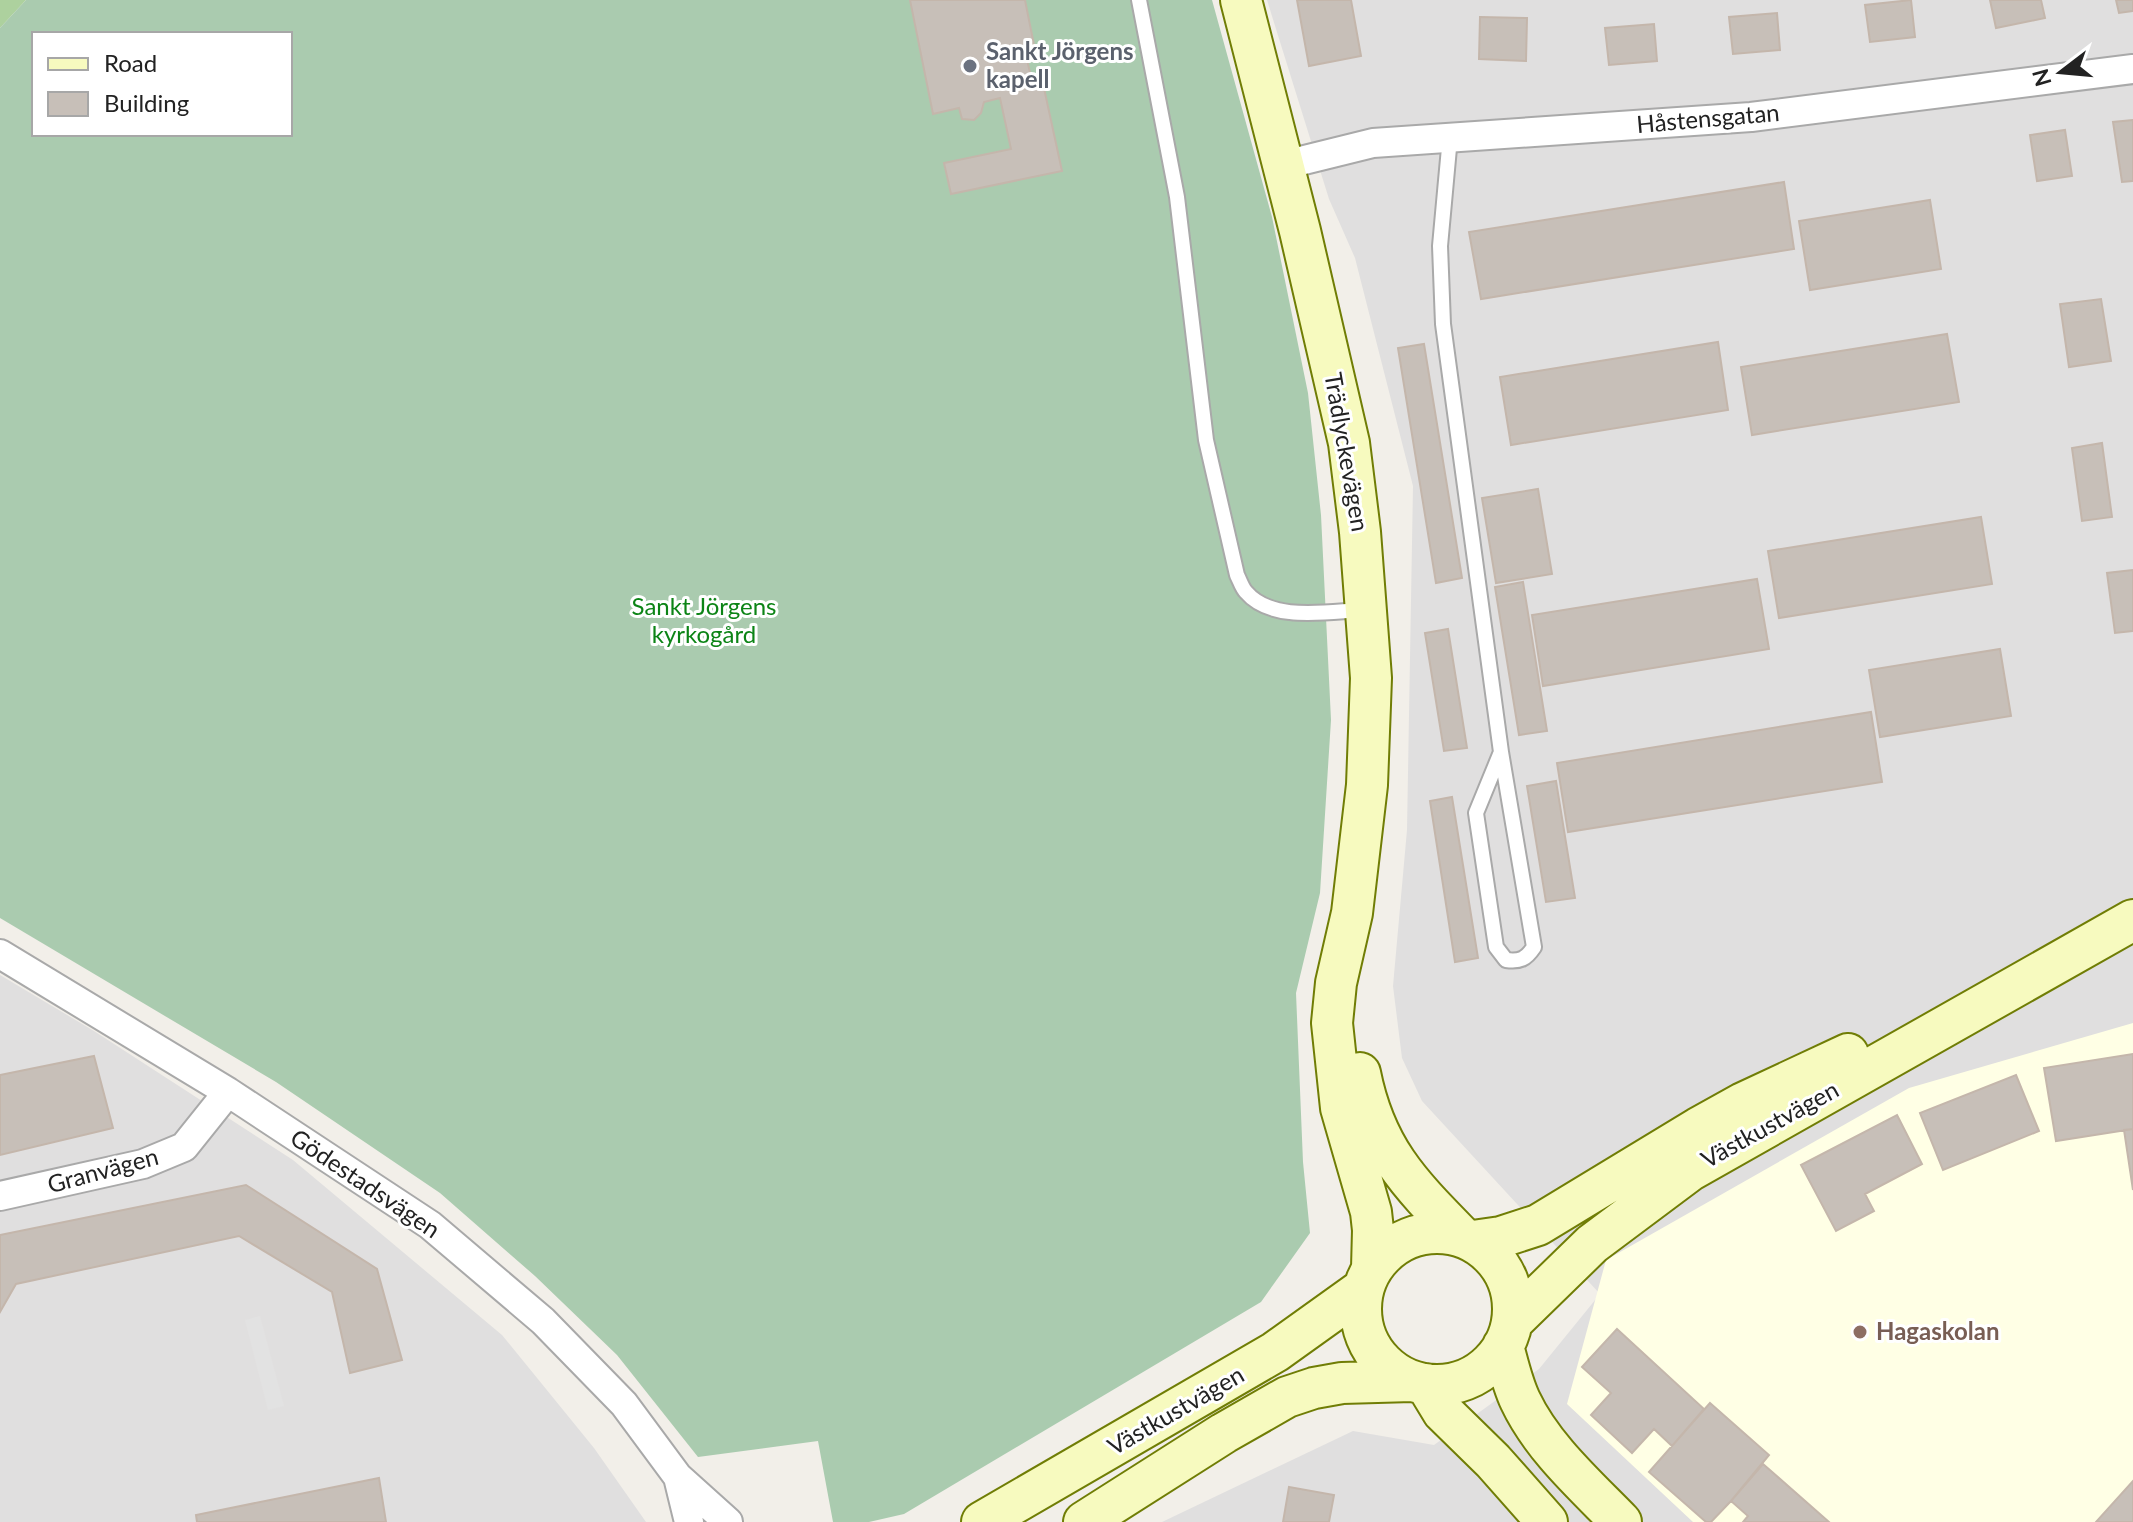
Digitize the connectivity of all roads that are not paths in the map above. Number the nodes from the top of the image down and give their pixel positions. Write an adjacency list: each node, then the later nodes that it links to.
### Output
1 (1139, 0): 6 (lane)
2 (1241, 0): 5 (street, Trädlyckevägen)
3 (2133, 69): 4 (street, Håstensgatan)
4 (1450, 137): 5 (street, Håstensgatan); 7 (lane)
5 (1284, 165): 6 (street, Trädlyckevägen)
6 (1367, 610): 8 (street, Trädlyckevägen)
7 (1501, 752): 7 (lane)
8 (1352, 913): 14 (street, Trädlyckevägen); 15 (street, Trädlyckevägen)
9 (2133, 920): 11 (street, Västkustvägen)
10 (0, 954): 12 (street, Gödestadsvägen)
11 (2053, 964): 14 (street, Västkustvägen); 16 (street, Västkustvägen)
12 (228, 1092): 13 (street, Granvägen); 18 (street, Gödestadsvägen)
13 (0, 1196)
14 (1467, 1239): 15 (street); 16 (street)
15 (1367, 1278): 17 (street); 21 (street, Västkustvägen)
16 (1508, 1334): 17 (street); 24 (street)
17 (1419, 1383): 22 (street, Västkustvägen); 23 (street)
18 (678, 1477): 19 (street, Gödestadsvägen); 20 (street, Gödestadsvägen)
19 (689, 1522)
20 (728, 1522)
21 (982, 1522)
22 (1084, 1522)
23 (1547, 1522)
24 (1621, 1522)

